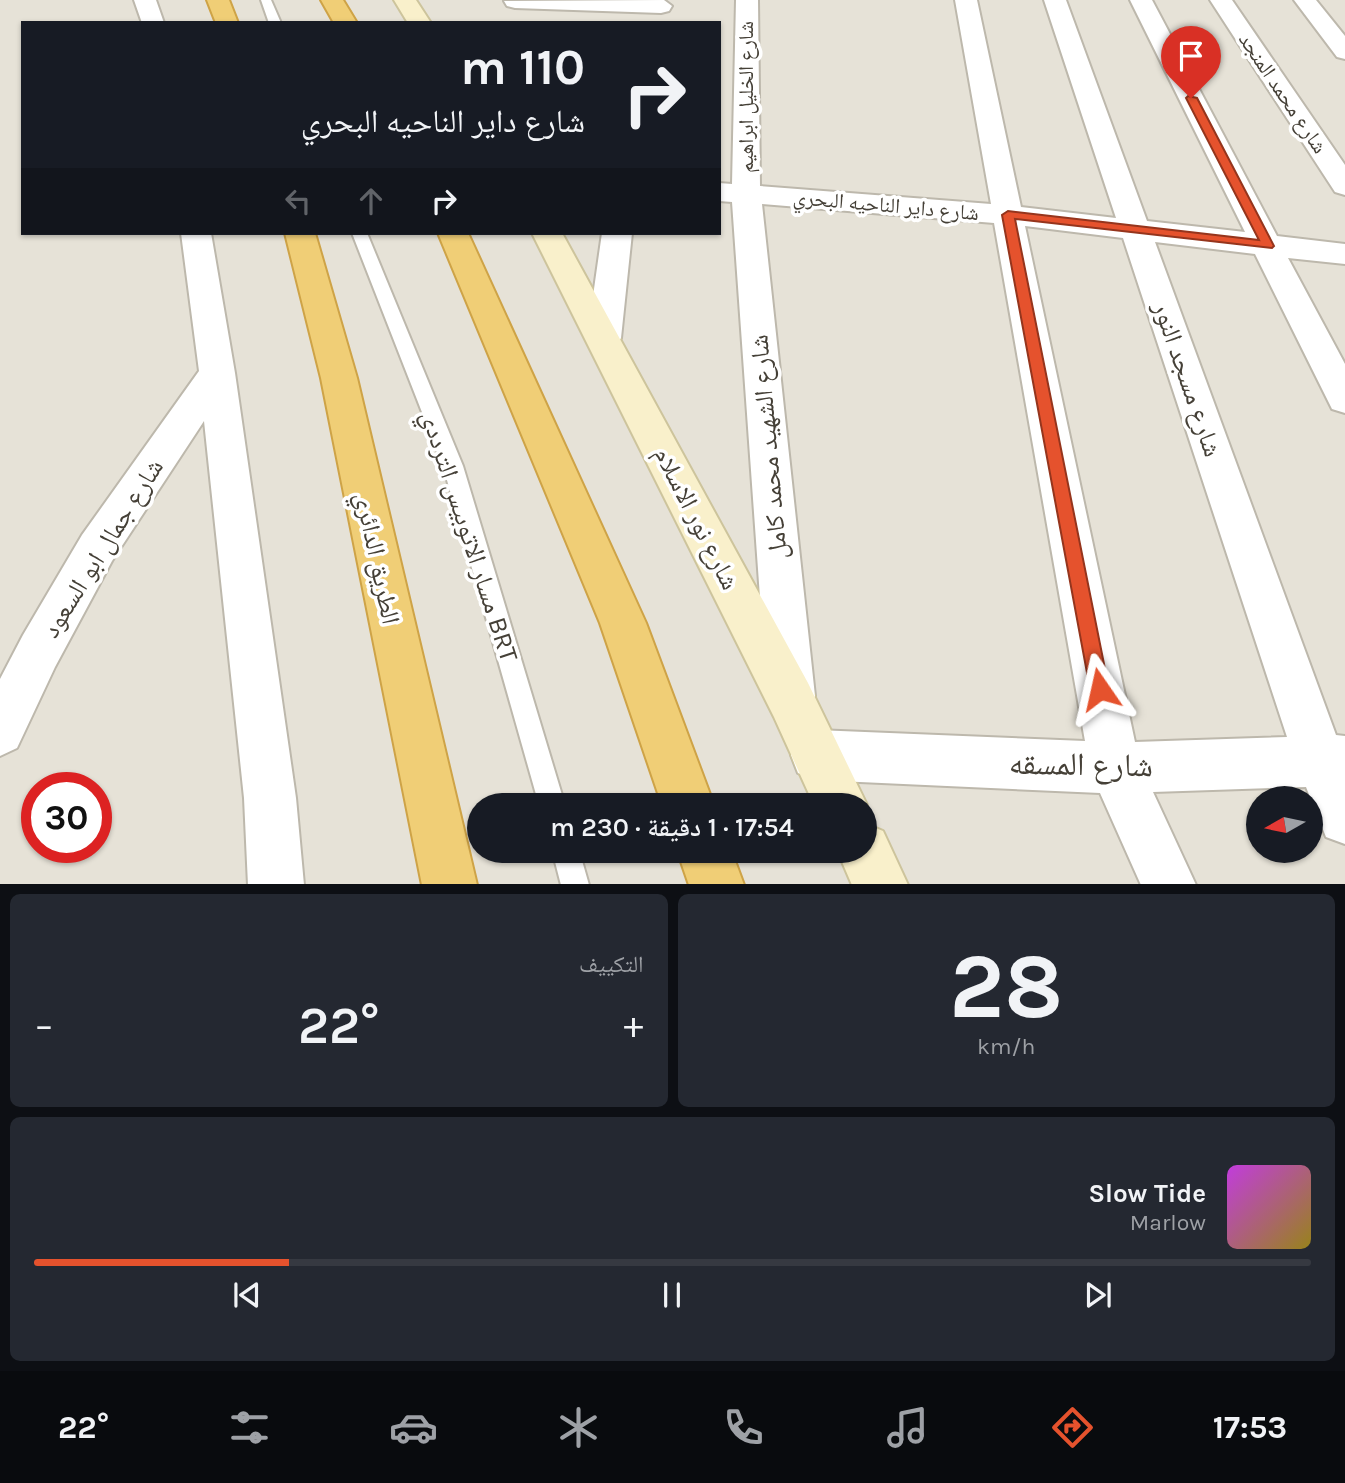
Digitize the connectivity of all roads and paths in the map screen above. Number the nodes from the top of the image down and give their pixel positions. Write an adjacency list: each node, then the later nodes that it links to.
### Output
1 (145, 0): 14 (street)
2 (218, 0): 15 (highway)
3 (266, 0): 16 (lane)
4 (332, 0): 17 (highway)
5 (405, 0): 18 (street)
6 (515, 0): 13 (street); 19 (street)
7 (747, 0): 22 (street, شارع الخليل ابراهيم)
8 (966, 0): 23 (street)
9 (1055, 0): 24 (street, شارع مسجد النور)
10 (1141, 0): 31 (street)
11 (1221, 0): 21 (street, شارع محمد المنجد)
12 (1306, 0): 20 (street)
13 (660, 10)
14 (152, 21)
15 (227, 21)
16 (274, 21)
17 (345, 21)
18 (419, 21)
19 (505, 21)
20 (1345, 52)
21 (1345, 186)
22 (733, 192): 23 (street, شارع داير الناحيه البحري); 36 (street, شارع الشهيد محمد كامل)
23 (1008, 215): 24 (street, شارع داير الناحيه البحري); 40 (street)
24 (1135, 230): 31 (street, شارع داير الناحيه البحري); 39 (street, شارع مسجد النور)
25 (196, 235): 34 (street)
26 (301, 235): 49 (highway, الطريق الدائري)
27 (360, 235): 41 (lane, مسار الاتوبيس الترددي BRT)
28 (454, 235): 42 (highway)
29 (548, 235): 33 (street, شارع نور الاسلام)
30 (617, 235): 33 (street)
31 (1268, 246): 32 (street, شارع داير الناحيه البحري); 35 (street)
32 (1345, 254)
33 (604, 338): 36 (street, شارع نور الاسلام)
34 (218, 373): 37 (street, شارع جمال ابو السعود); 48 (street)
35 (1345, 398)
36 (791, 700): 38 (street, شارع نور الاسلام)
37 (0, 731)
38 (816, 755): 40 (street, شارع المسقه); 43 (street, شارع نور الاسلام)
39 (1332, 760): 40 (street, شارع المسقه); 44 (street, شارع مسجد النور)
40 (1115, 768): 53 (street)
41 (548, 793)
42 (684, 793)
43 (835, 793)
44 (1345, 818)
45 (569, 863): 50 (lane)
46 (709, 863): 51 (highway)
47 (870, 863): 52 (street)
48 (276, 884)
49 (450, 884)
50 (575, 884)
51 (716, 884)
52 (881, 884)
53 (1169, 884)

